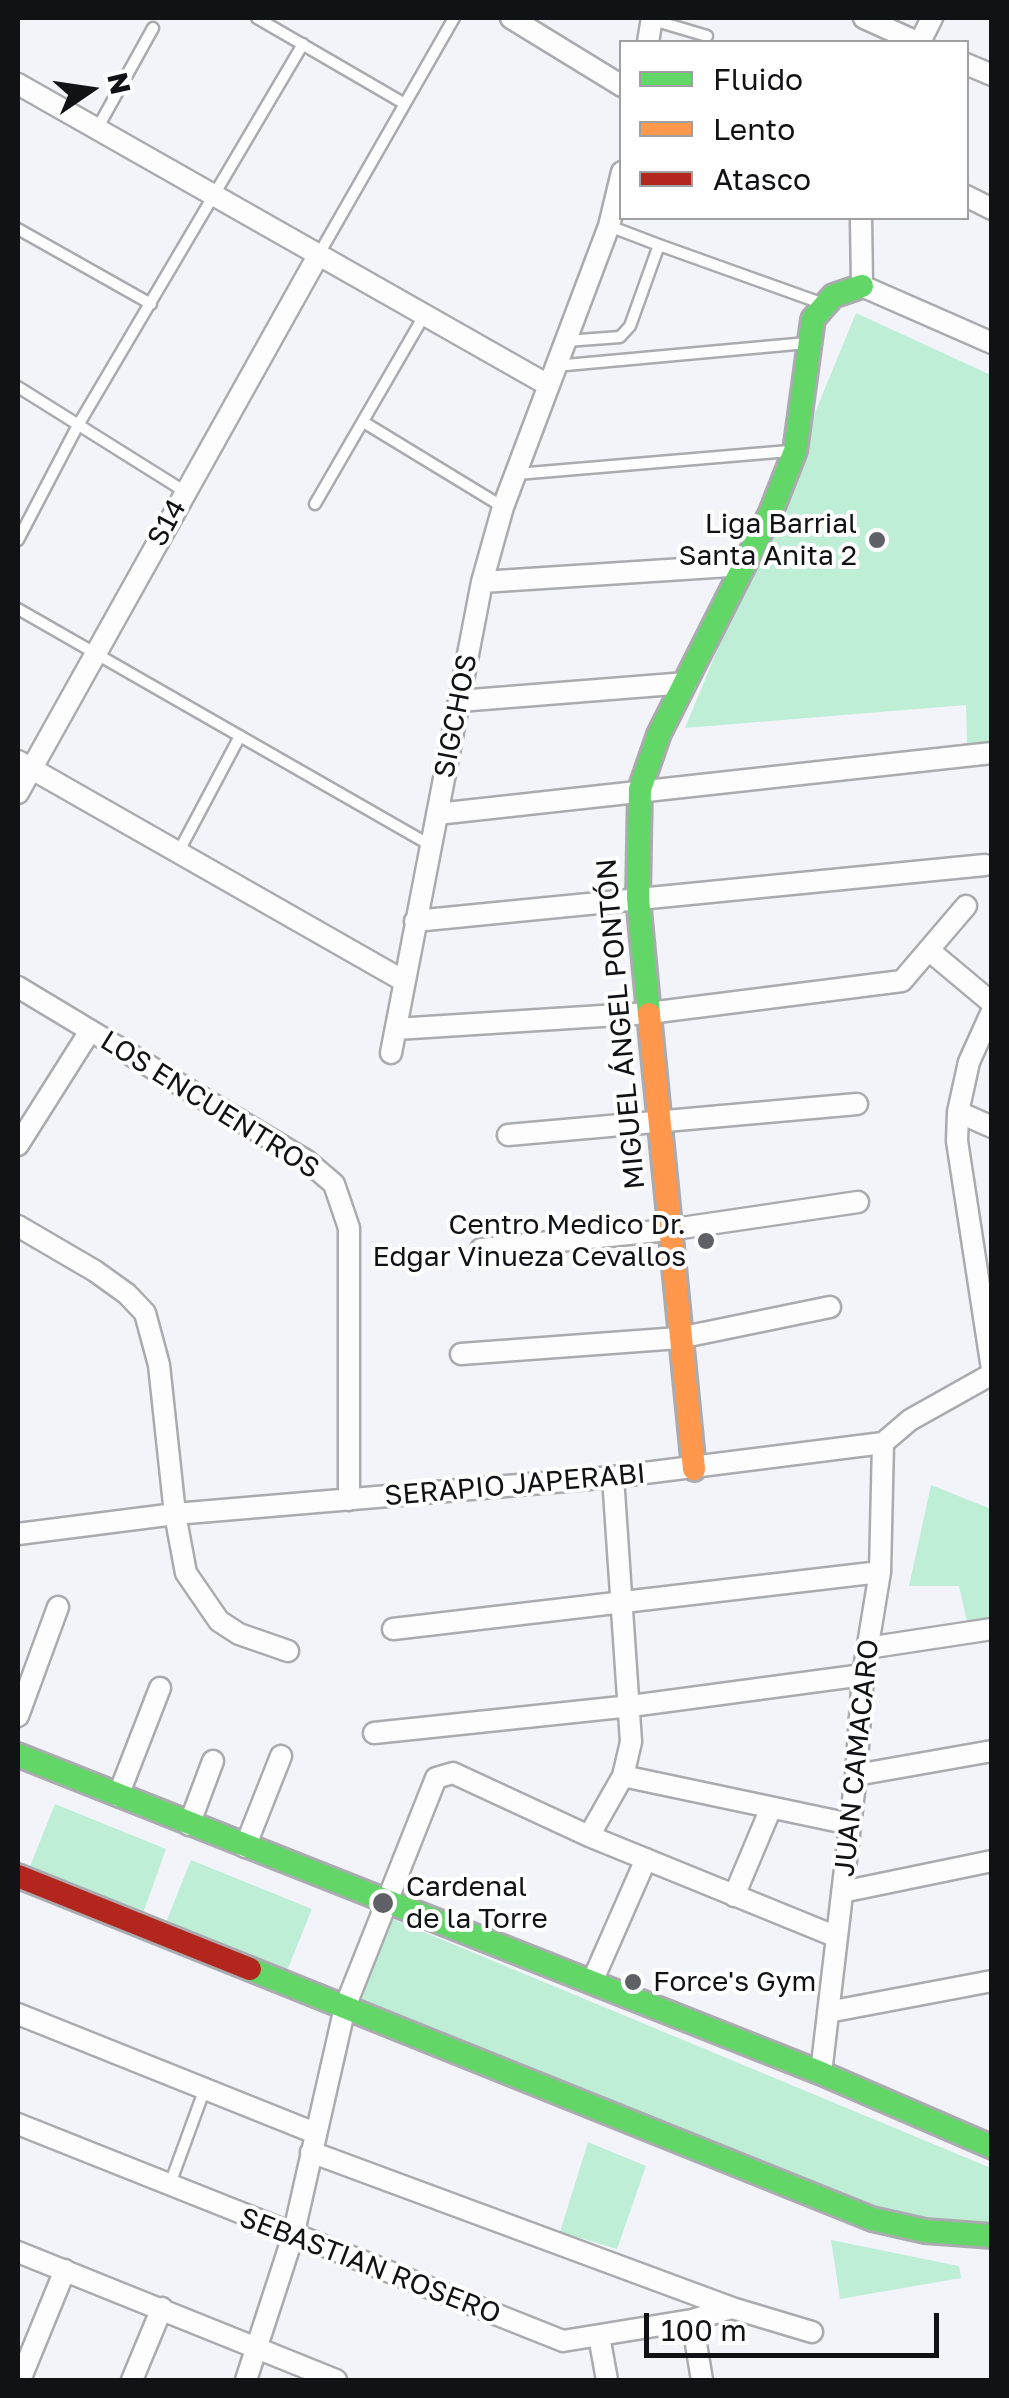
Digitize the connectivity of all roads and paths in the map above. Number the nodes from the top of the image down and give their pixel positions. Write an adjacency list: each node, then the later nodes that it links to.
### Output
1 (256, 18): 11 (lane)
2 (454, 18): 14 (lane)
3 (511, 18): 13 (street)
4 (864, 18): 9 (street)
5 (932, 18): 10 (street)
6 (652, 19): 8 (lane)
7 (154, 28): 15 (lane)
8 (706, 36)
9 (914, 40)
10 (920, 40)
11 (303, 44): 14 (lane); 17 (lane)
12 (18, 84): 15 (street)
13 (619, 84)
14 (405, 104): 24 (lane)
15 (97, 129): 17 (street)
16 (619, 184): 21 (street, SIGCHOS)
17 (214, 196): 24 (street); 26 (lane)
18 (969, 198): 19 (street)
19 (992, 209)
20 (862, 220): 25 (street)
21 (609, 226): 23 (lane); 29 (street, SIGCHOS)
22 (18, 229): 26 (lane)
23 (659, 245): 27 (lane); 29 (lane)
24 (319, 254): 28 (street); 38 (street, S14)
25 (862, 286): 27 (street); 31 (street)
26 (152, 304): 35 (lane)
27 (826, 304): 30 (street, MIGUEL ÁNGEL PONTÓN)
28 (426, 313): 32 (street); 34 (lane)
29 (565, 341): 32 (street, SIGCHOS)
30 (808, 343): 32 (lane); 36 (street, MIGUEL ÁNGEL PONTÓN)
31 (992, 343)
32 (551, 376): 37 (street, SIGCHOS)
33 (18, 387): 35 (lane)
34 (365, 423): 39 (lane); 40 (lane)
35 (77, 428): 38 (lane); 41 (lane)
36 (795, 451): 37 (lane); 42 (street, MIGUEL ÁNGEL PONTÓN)
37 (515, 474): 40 (street, SIGCHOS)
38 (184, 491): 45 (street, S14)
39 (315, 504)
40 (504, 507): 43 (street, SIGCHOS)
41 (18, 540)
42 (745, 566): 43 (street); 46 (street, MIGUEL ÁNGEL PONTÓN)
43 (482, 582): 47 (street, SIGCHOS)
44 (18, 609): 45 (lane)
45 (95, 653): 48 (lane); 50 (street, S14)
46 (686, 683): 47 (street); 51 (street, MIGUEL ÁNGEL PONTÓN)
47 (459, 701): 53 (street, SIGCHOS)
48 (240, 736): 54 (lane); 55 (lane)
49 (992, 754): 51 (street)
50 (25, 765): 52 (street, S14); 55 (street)
51 (640, 789): 53 (street); 57 (street, MIGUEL ÁNGEL PONTÓN)
52 (18, 793)
53 (437, 814): 54 (street, SIGCHOS)
54 (430, 845): 59 (street, SIGCHOS)
55 (178, 852): 61 (street)
56 (986, 865): 57 (street)
57 (638, 898): 59 (street); 65 (street, MIGUEL ÁNGEL PONTÓN)
58 (966, 906): 60 (street)
59 (415, 922): 61 (street, SIGCHOS)
60 (931, 952): 63 (street); 65 (street)
61 (404, 981): 66 (street, SIGCHOS)
62 (18, 987): 67 (street, LOS ENCUENTROS)
63 (992, 1002)
64 (992, 1011): 70 (street)
65 (650, 1013): 66 (street); 71 (street, MIGUEL ÁNGEL PONTÓN)
66 (396, 1029): 68 (street, SIGCHOS)
67 (90, 1030): 74 (street); 86 (street, LOS ENCUENTROS)
68 (392, 1053)
69 (857, 1104): 71 (street)
70 (958, 1112): 72 (street); 82 (street)
71 (659, 1122): 73 (street); 77 (street, MIGUEL ÁNGEL PONTÓN)
72 (992, 1127)
73 (508, 1135)
74 (18, 1145)
75 (858, 1202): 77 (street)
76 (18, 1226): 87 (street)
77 (668, 1230): 78 (street); 80 (street, MIGUEL ÁNGEL PONTÓN)
78 (481, 1249)
79 (830, 1307): 80 (street)
80 (679, 1338): 81 (street); 84 (street, MIGUEL ÁNGEL PONTÓN)
81 (461, 1354)
82 (992, 1371): 83 (street, SERAPIO JAPERABI)
83 (883, 1443): 84 (street, SERAPIO JAPERABI); 89 (street, JUAN CAMACARO)
84 (694, 1468): 85 (street, SERAPIO JAPERABI)
85 (613, 1477): 86 (street, SERAPIO JAPERABI); 90 (street)
86 (350, 1500): 87 (street, SERAPIO JAPERABI)
87 (175, 1514): 88 (street, SERAPIO JAPERABI); 95 (street)
88 (18, 1534)
89 (880, 1572): 90 (street); 94 (street, JUAN CAMACARO)
90 (624, 1601): 93 (street); 98 (street)
91 (58, 1607): 99 (street)
92 (992, 1629): 94 (street)
93 (393, 1630)
94 (868, 1648): 96 (street, JUAN CAMACARO)
95 (288, 1651)
96 (862, 1675): 98 (street); 105 (street, JUAN CAMACARO)
97 (160, 1688): 107 (street)
98 (631, 1706): 100 (street); 106 (street)
99 (18, 1716)
100 (374, 1733)
101 (992, 1751): 105 (street)
102 (18, 1755): 107 (street)
103 (281, 1756): 112 (street)
104 (213, 1761): 110 (street)
105 (856, 1775): 109 (street, JUAN CAMACARO)
106 (622, 1776): 108 (street); 111 (street)
107 (118, 1796): 110 (street)
108 (771, 1808): 109 (street); 117 (street)
109 (850, 1824): 116 (street, JUAN CAMACARO)
110 (189, 1825): 112 (street)
111 (589, 1836): 113 (street); 118 (street)
112 (245, 1847): 118 (street)
113 (646, 1859): 117 (street); 121 (street)
114 (992, 1861): 116 (street)
115 (18, 1876): 122 (street)
116 (842, 1892): 119 (street, JUAN CAMACARO)
117 (734, 1896): 119 (street)
118 (385, 1904): 121 (street); 122 (street)
119 (837, 1938): 123 (street, JUAN CAMACARO)
120 (992, 1980): 123 (street)
121 (592, 1982): 125 (street)
122 (345, 2007): 128 (street); 132 (street)
123 (828, 2012): 125 (street, JUAN CAMACARO)
124 (18, 2014): 126 (street)
125 (820, 2072): 129 (street)
126 (204, 2091): 128 (street); 130 (lane)
127 (18, 2124): 130 (street, SEBASTIAN ROSERO)
128 (313, 2142): 131 (street); 136 (street)
129 (992, 2146)
130 (169, 2187): 131 (street, SEBASTIAN ROSERO)
131 (293, 2236): 139 (street, SEBASTIAN ROSERO); 140 (street)
132 (992, 2236)
133 (18, 2252): 134 (street)
134 (66, 2270): 135 (street); 141 (street)
135 (162, 2308): 140 (street); 142 (street)
136 (732, 2308): 137 (street, SEBASTIAN ROSERO); 138 (street)
137 (692, 2320): 139 (street, SEBASTIAN ROSERO); 146 (street)
138 (812, 2332)
139 (599, 2336): 145 (street)
140 (259, 2349): 143 (street); 144 (street)
141 (20, 2380)
142 (132, 2380)
143 (246, 2380)
144 (336, 2380)
145 (607, 2380)
146 (702, 2380)

